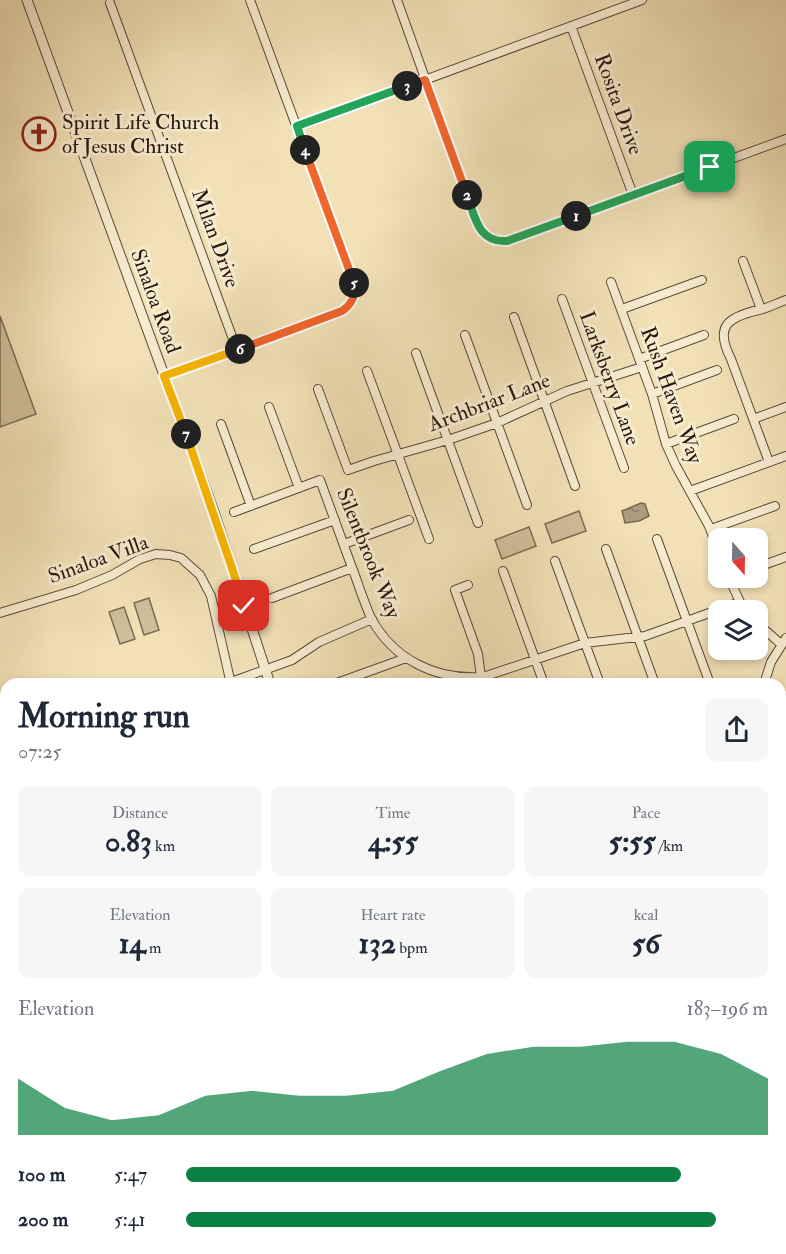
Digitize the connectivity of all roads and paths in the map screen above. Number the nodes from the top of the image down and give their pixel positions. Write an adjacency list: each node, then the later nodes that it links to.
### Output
1 (27, 0): 26 (street, Sinaloa Road)
2 (250, 0): 8 (street)
3 (397, 0): 7 (street)
4 (642, 0): 6 (street)
5 (110, 3): 21 (street, Milan Drive)
6 (572, 26): 7 (street); 10 (street, Rosita Drive)
7 (425, 80): 8 (street); 10 (street)
8 (297, 126): 21 (street)
9 (786, 139): 10 (street)
10 (633, 195)
11 (743, 261): 17 (street)
12 (702, 280): 16 (street)
13 (611, 282): 16 (street, Rush Haven Way)
14 (562, 299): 27 (street, Larksberry Lane)
15 (786, 300): 17 (street)
16 (622, 309): 23 (street, Rush Haven Way)
17 (761, 309): 34 (street)
18 (513, 317): 30 (street)
19 (465, 335): 35 (street)
20 (704, 335): 23 (street, Archbriar Lane)
21 (237, 350): 26 (street)
22 (416, 353): 37 (street)
23 (641, 363): 27 (street, Archbriar Lane); 29 (street, Rush Haven Way)
24 (717, 370): 29 (street)
25 (367, 371): 39 (street)
26 (164, 376): 77 (street, Sinaloa Road)
27 (592, 381): 30 (street, Archbriar Lane); 42 (street, Larksberry Lane)
28 (318, 389): 39 (street, Archbriar Lane)
29 (652, 394): 38 (street, Rush Haven Way)
30 (544, 401): 35 (street, Archbriar Lane); 43 (street)
31 (269, 407): 44 (street)
32 (786, 407): 34 (street)
33 (734, 419): 38 (street)
34 (753, 419): 41 (street)
35 (497, 423): 37 (street, Archbriar Lane); 46 (street)
36 (221, 424): 47 (street)
37 (448, 440): 39 (street, Archbriar Lane); 52 (street)
38 (666, 444): 45 (street, Rush Haven Way)
39 (398, 454): 55 (street)
40 (786, 456): 41 (street)
41 (769, 462): 45 (street)
42 (624, 468)
43 (575, 486)
44 (299, 488): 47 (street); 50 (street, Silentbrook Way)
45 (690, 491): 53 (street, Rush Haven Way)
46 (527, 505)
47 (251, 506): 49 (street)
48 (775, 506): 54 (street)
49 (234, 512)
50 (335, 520): 57 (street, Silentbrook Way); 58 (street)
51 (409, 520): 57 (street)
52 (478, 523)
53 (710, 528)
54 (714, 528)
55 (429, 539)
56 (657, 539): 70 (street)
57 (344, 544): 63 (street, Silentbrook Way)
58 (254, 549)
59 (606, 549): 72 (street)
60 (786, 557): 62 (street)
61 (555, 561): 74 (street)
62 (768, 563)
63 (352, 568): 66 (street); 69 (street, Silentbrook Way)
64 (503, 571): 76 (street)
65 (468, 585): 83 (street)
66 (272, 598)
67 (0, 613): 78 (street, Sinaloa Villa)
68 (708, 613): 70 (street, Silentbrook Way)
69 (372, 619): 75 (street, Silentbrook Way); 77 (street, Sinaloa Villa)
70 (687, 621): 72 (street, Silentbrook Way); 88 (street)
71 (768, 631): 73 (street)
72 (638, 638): 74 (street, Silentbrook Way); 87 (street)
73 (783, 641): 89 (street)
74 (585, 643): 76 (street, Silentbrook Way); 86 (street)
75 (406, 658): 81 (street); 82 (street, Silentbrook Way)
76 (536, 660): 84 (street, Silentbrook Way); 85 (street)
77 (263, 671): 79 (street, Sinaloa Villa); 80 (street, Sinaloa Road)
78 (230, 678)
79 (244, 678)
80 (267, 678)
81 (351, 678)
82 (447, 678)
83 (486, 678)
84 (489, 678)
85 (542, 678)
86 (598, 678)
87 (653, 678)
88 (708, 678)
89 (766, 678)

